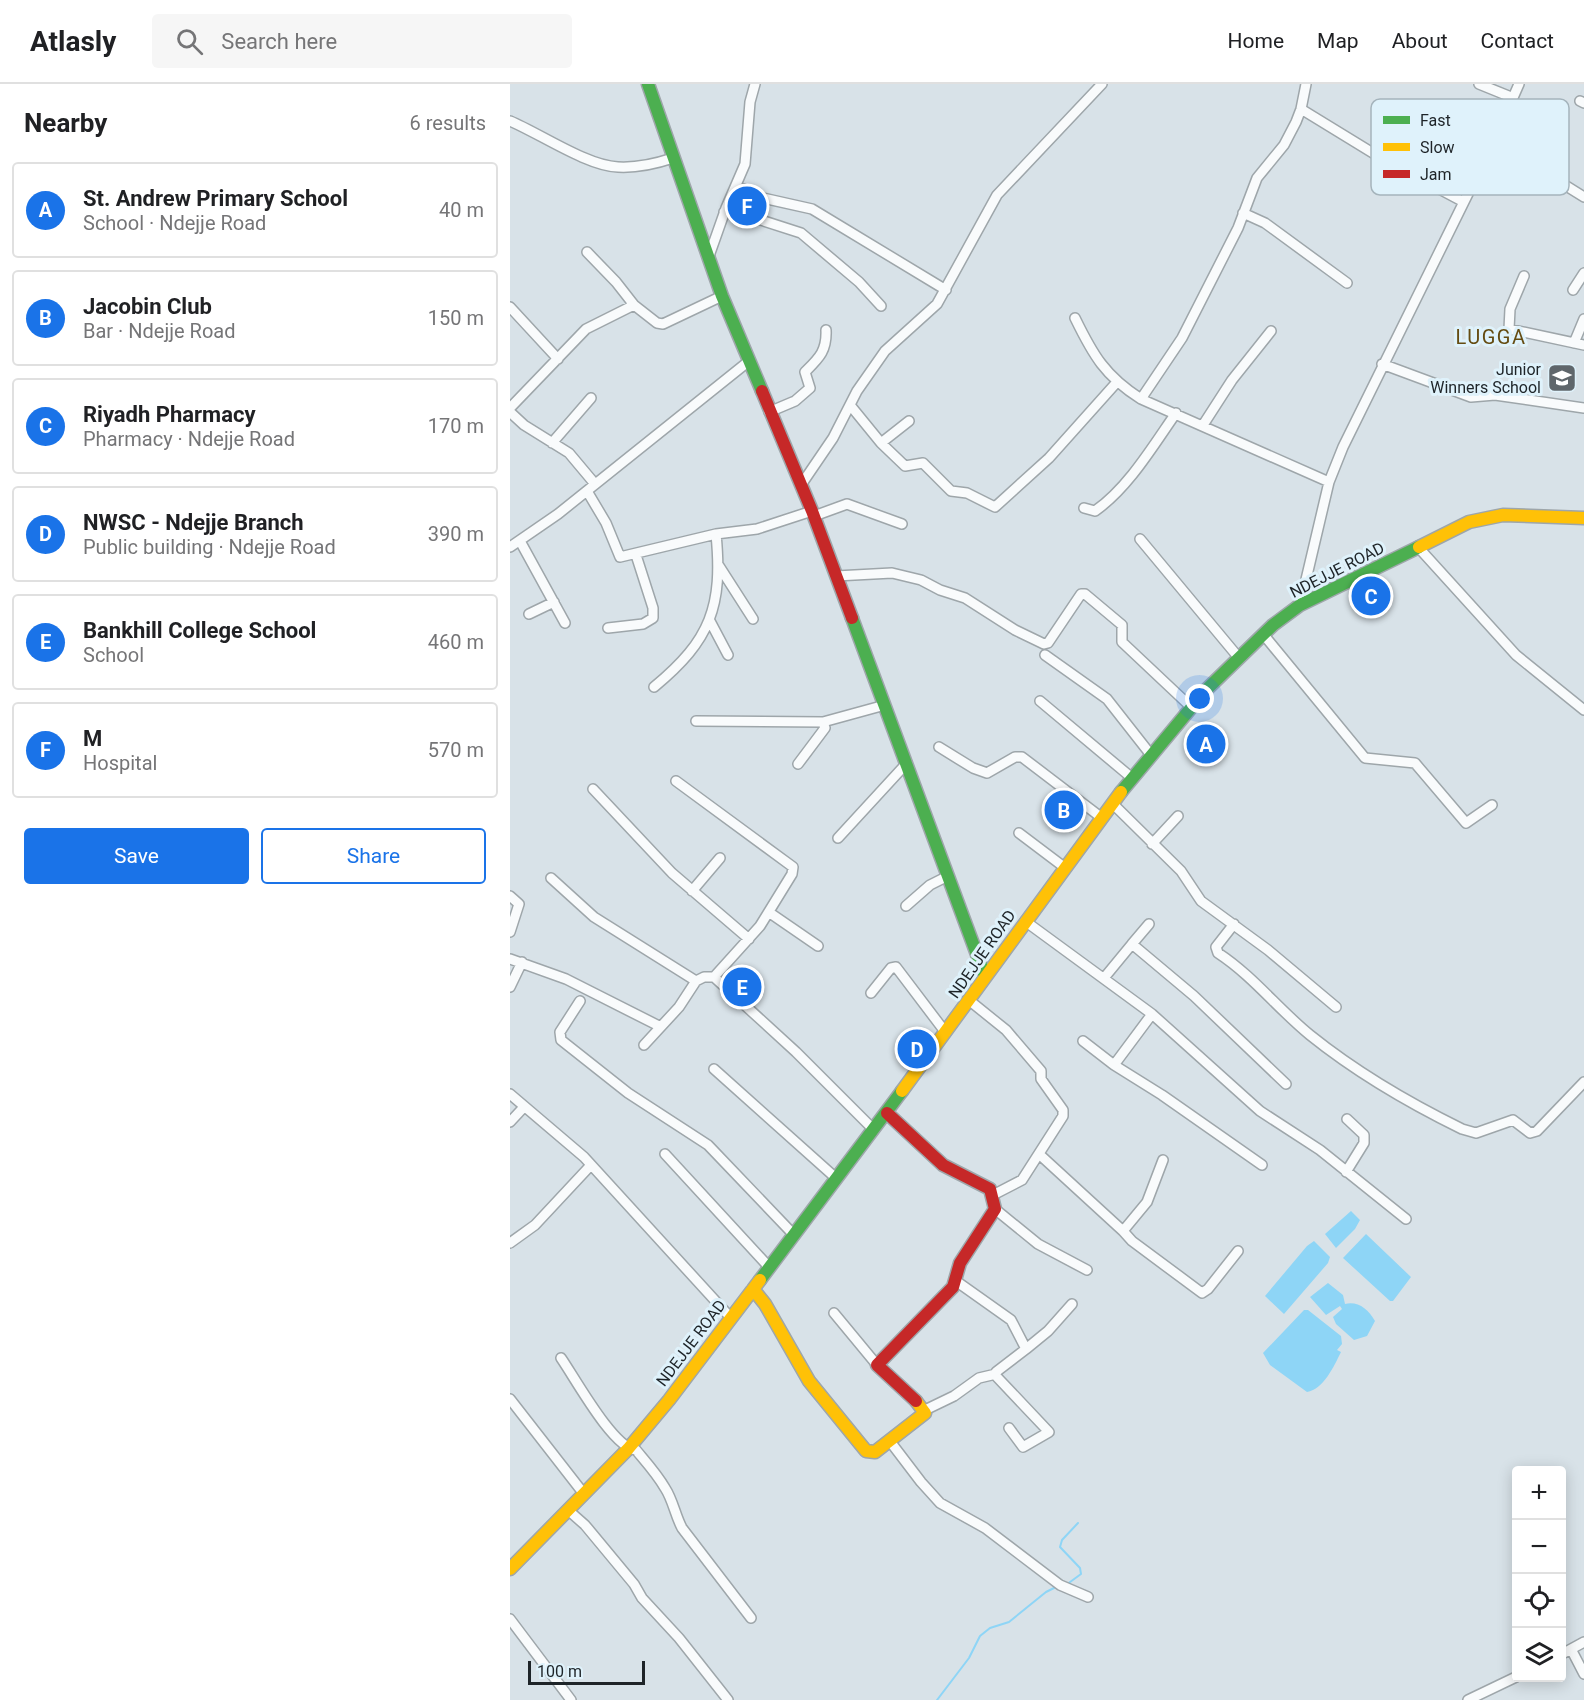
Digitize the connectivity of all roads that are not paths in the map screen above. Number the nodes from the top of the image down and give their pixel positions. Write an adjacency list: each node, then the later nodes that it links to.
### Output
1 (648, 84): 11 (street)
2 (755, 84): 12 (street)
3 (1102, 84): 25 (street)
4 (1306, 84): 8 (street)
5 (1479, 84): 7 (street)
6 (1519, 84): 7 (street)
7 (1511, 97)
8 (1301, 110): 10 (street); 19 (street)
9 (510, 121): 11 (street)
10 (1371, 153)
11 (673, 158): 21 (street)
12 (737, 186): 18 (street); 25 (street)
13 (1569, 188): 16 (street)
14 (1451, 195): 17 (street)
15 (1465, 195): 17 (street)
16 (1584, 197)
17 (1462, 201): 38 (street)
18 (724, 212): 21 (street); 29 (street)
19 (1244, 213): 24 (street); 41 (street)
20 (587, 252): 28 (street)
21 (709, 256): 27 (street)
22 (1524, 276): 35 (street)
23 (1584, 276): 26 (street)
24 (1347, 283)
25 (946, 290): 42 (street)
26 (1573, 290)
27 (722, 297): 28 (street); 37 (street)
28 (634, 305): 36 (street)
29 (881, 306)
30 (510, 307): 36 (street)
31 (1075, 318): 39 (street)
32 (1584, 319): 35 (street)
33 (826, 330): 45 (street)
34 (1271, 331): 48 (street)
35 (1579, 344)
36 (558, 359): 44 (street)
37 (749, 361): 45 (street); 52 (street)
38 (1382, 364): 43 (street); 51 (street)
39 (1117, 382): 41 (street); 50 (street)
40 (591, 398): 49 (street)
41 (1141, 399): 46 (street)
42 (850, 405): 50 (street); 53 (street)
43 (1584, 408)
44 (510, 410): 49 (street)
45 (769, 412): 53 (street)
46 (1176, 413): 48 (street); 55 (street)
47 (909, 421): 50 (street)
48 (1203, 424): 51 (street)
49 (552, 443): 52 (street)
50 (881, 443)
51 (1329, 482): 68 (street)
52 (595, 484): 54 (street)
53 (801, 485): 56 (street)
54 (587, 491): 61 (street); 64 (street)
55 (1084, 508)
56 (813, 514): 58 (street); 59 (street); 66 (street)
57 (1584, 518): 63 (street, NDEJJE ROAD)
58 (902, 524)
59 (716, 534): 64 (street); 65 (street)
60 (1140, 539): 77 (street)
61 (520, 541): 62 (street); 67 (street)
62 (510, 547)
63 (1418, 547): 68 (street, NDEJJE ROAD); 82 (street)
64 (636, 555): 73 (street)
65 (719, 565): 70 (street); 71 (street)
66 (836, 576): 80 (street); 81 (street)
67 (554, 602): 69 (street); 72 (street)
68 (1299, 605): 74 (street, NDEJJE ROAD)
69 (529, 614)
70 (753, 620)
71 (710, 621): 75 (street); 78 (street)
72 (566, 623)
73 (608, 627)
74 (1263, 634): 77 (street, NDEJJE ROAD); 93 (street)
75 (728, 655)
76 (1045, 655): 86 (street)
77 (1239, 658): 81 (street, NDEJJE ROAD)
78 (654, 687)
79 (1040, 701): 89 (street)
80 (885, 705): 84 (street); 87 (street)
81 (1191, 707): 86 (street, NDEJJE ROAD)
82 (1584, 710)
83 (696, 721): 84 (street)
84 (823, 722): 88 (street)
85 (939, 747): 95 (street)
86 (1151, 755): 89 (street, NDEJJE ROAD)
87 (907, 763): 97 (street); 101 (street)
88 (798, 764)
89 (1132, 778): 92 (street, NDEJJE ROAD)
90 (676, 781): 106 (street)
91 (593, 789): 103 (street)
92 (1112, 803): 95 (street, NDEJJE ROAD); 98 (street)
93 (1492, 805)
94 (1178, 816): 98 (street)
95 (1102, 818): 100 (street, NDEJJE ROAD)
96 (1019, 833): 100 (street)
97 (838, 838)
98 (1152, 844): 109 (street)
99 (720, 858): 103 (street)
100 (1064, 867): 107 (street, NDEJJE ROAD)
101 (948, 876): 105 (street); 116 (street)
102 (551, 878): 119 (street)
103 (692, 891): 111 (street)
104 (510, 896): 110 (street)
105 (906, 906)
106 (770, 913): 111 (street); 113 (street)
107 (1025, 921): 116 (street, NDEJJE ROAD); 118 (street)
108 (1149, 924): 112 (street)
109 (1234, 924): 124 (street); 132 (street)
110 (510, 932)
111 (749, 939): 117 (street)
112 (1132, 944): 118 (street); 133 (street)
113 (818, 946)
114 (510, 958): 115 (street)
115 (522, 962): 120 (street); 126 (street)
116 (985, 976): 123 (street, NDEJJE ROAD)
117 (714, 977): 119 (street); 139 (street)
118 (1104, 978): 125 (street)
119 (696, 981): 126 (street)
120 (510, 987)
121 (871, 993): 127 (street)
122 (580, 1001): 151 (street)
123 (970, 1001): 127 (street, NDEJJE ROAD); 141 (street)
124 (1336, 1007)
125 (1152, 1014): 130 (street); 145 (street)
126 (659, 1026): 129 (street)
127 (946, 1033): 136 (street, NDEJJE ROAD)
128 (1083, 1041): 130 (street)
129 (644, 1045)
130 (1114, 1065): 144 (street)
131 (714, 1069): 146 (street)
132 (1584, 1082)
133 (1286, 1084)
134 (510, 1094): 135 (street)
135 (524, 1107): 138 (street); 143 (street)
136 (887, 1113): 139 (street, NDEJJE ROAD); 147 (street)
137 (1347, 1119): 145 (street)
138 (510, 1122)
139 (874, 1130): 146 (street, NDEJJE ROAD)
140 (665, 1154): 154 (street)
141 (1039, 1154): 147 (street); 150 (street)
142 (1163, 1160): 150 (street)
143 (591, 1165): 152 (street); 160 (street)
144 (1262, 1165)
145 (1346, 1172): 149 (street)
146 (837, 1179): 151 (street, NDEJJE ROAD)
147 (993, 1195): 148 (street)
148 (995, 1209): 155 (street); 156 (street)
149 (1406, 1219)
150 (1123, 1231): 153 (street)
151 (794, 1235): 154 (street, NDEJJE ROAD)
152 (510, 1243)
153 (1238, 1251)
154 (769, 1267): 157 (street, NDEJJE ROAD)
155 (1087, 1270)
156 (956, 1281): 161 (street); 163 (street)
157 (753, 1289): 160 (street, NDEJJE ROAD); 168 (street)
158 (1072, 1304): 161 (street)
159 (834, 1313): 163 (street)
160 (731, 1318): 169 (street, NDEJJE ROAD)
161 (1026, 1348): 164 (street)
162 (561, 1358): 169 (street)
163 (877, 1365): 166 (street)
164 (996, 1374): 166 (street); 167 (street)
165 (510, 1399): 170 (street)
166 (925, 1410): 168 (street)
167 (1009, 1428)
168 (889, 1440): 173 (street)
169 (628, 1449): 170 (street, NDEJJE ROAD); 174 (street)
170 (584, 1494): 171 (street, NDEJJE ROAD)
171 (568, 1510): 172 (street, NDEJJE ROAD); 182 (street)
172 (511, 1566)
173 (1088, 1597)
174 (751, 1618)
175 (510, 1619): 181 (street)
176 (1584, 1642): 177 (street)
177 (1571, 1649): 178 (street); 179 (street)
178 (1566, 1652)
179 (1584, 1674)
180 (1512, 1679): 183 (street)
181 (571, 1700)
182 (728, 1700)
183 (1468, 1700)

